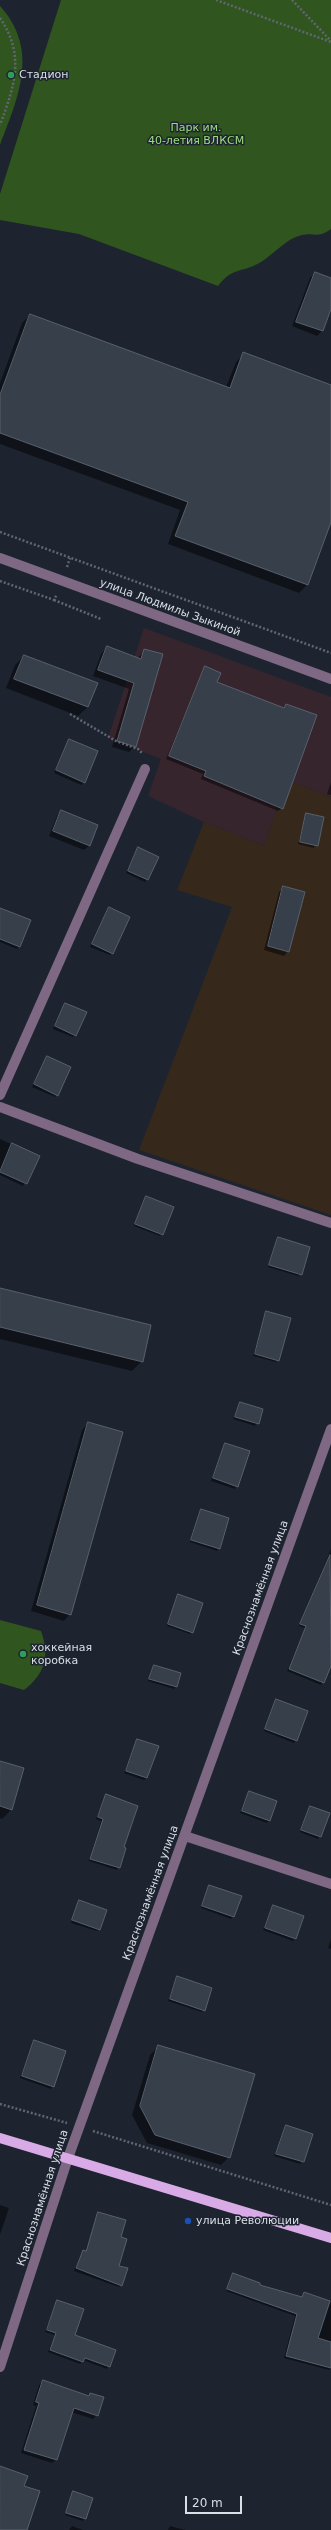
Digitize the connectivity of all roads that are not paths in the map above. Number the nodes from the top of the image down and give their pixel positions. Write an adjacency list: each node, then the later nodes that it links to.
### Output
1 (0, 558): 2 (street, улица Людмилы Зыкиной)
2 (331, 680)
3 (145, 769): 4 (street)
4 (0, 1095)
5 (0, 1107): 6 (street)
6 (331, 1223)
7 (331, 1429): 8 (street, Краснознамённая улица)
8 (185, 1836): 9 (street); 11 (street, Краснознамённая улица)
9 (331, 1884)
10 (0, 2138): 11 (main road)
11 (68, 2158): 12 (main road); 13 (street, Краснознамённая улица)
12 (331, 2238)
13 (0, 2367)

